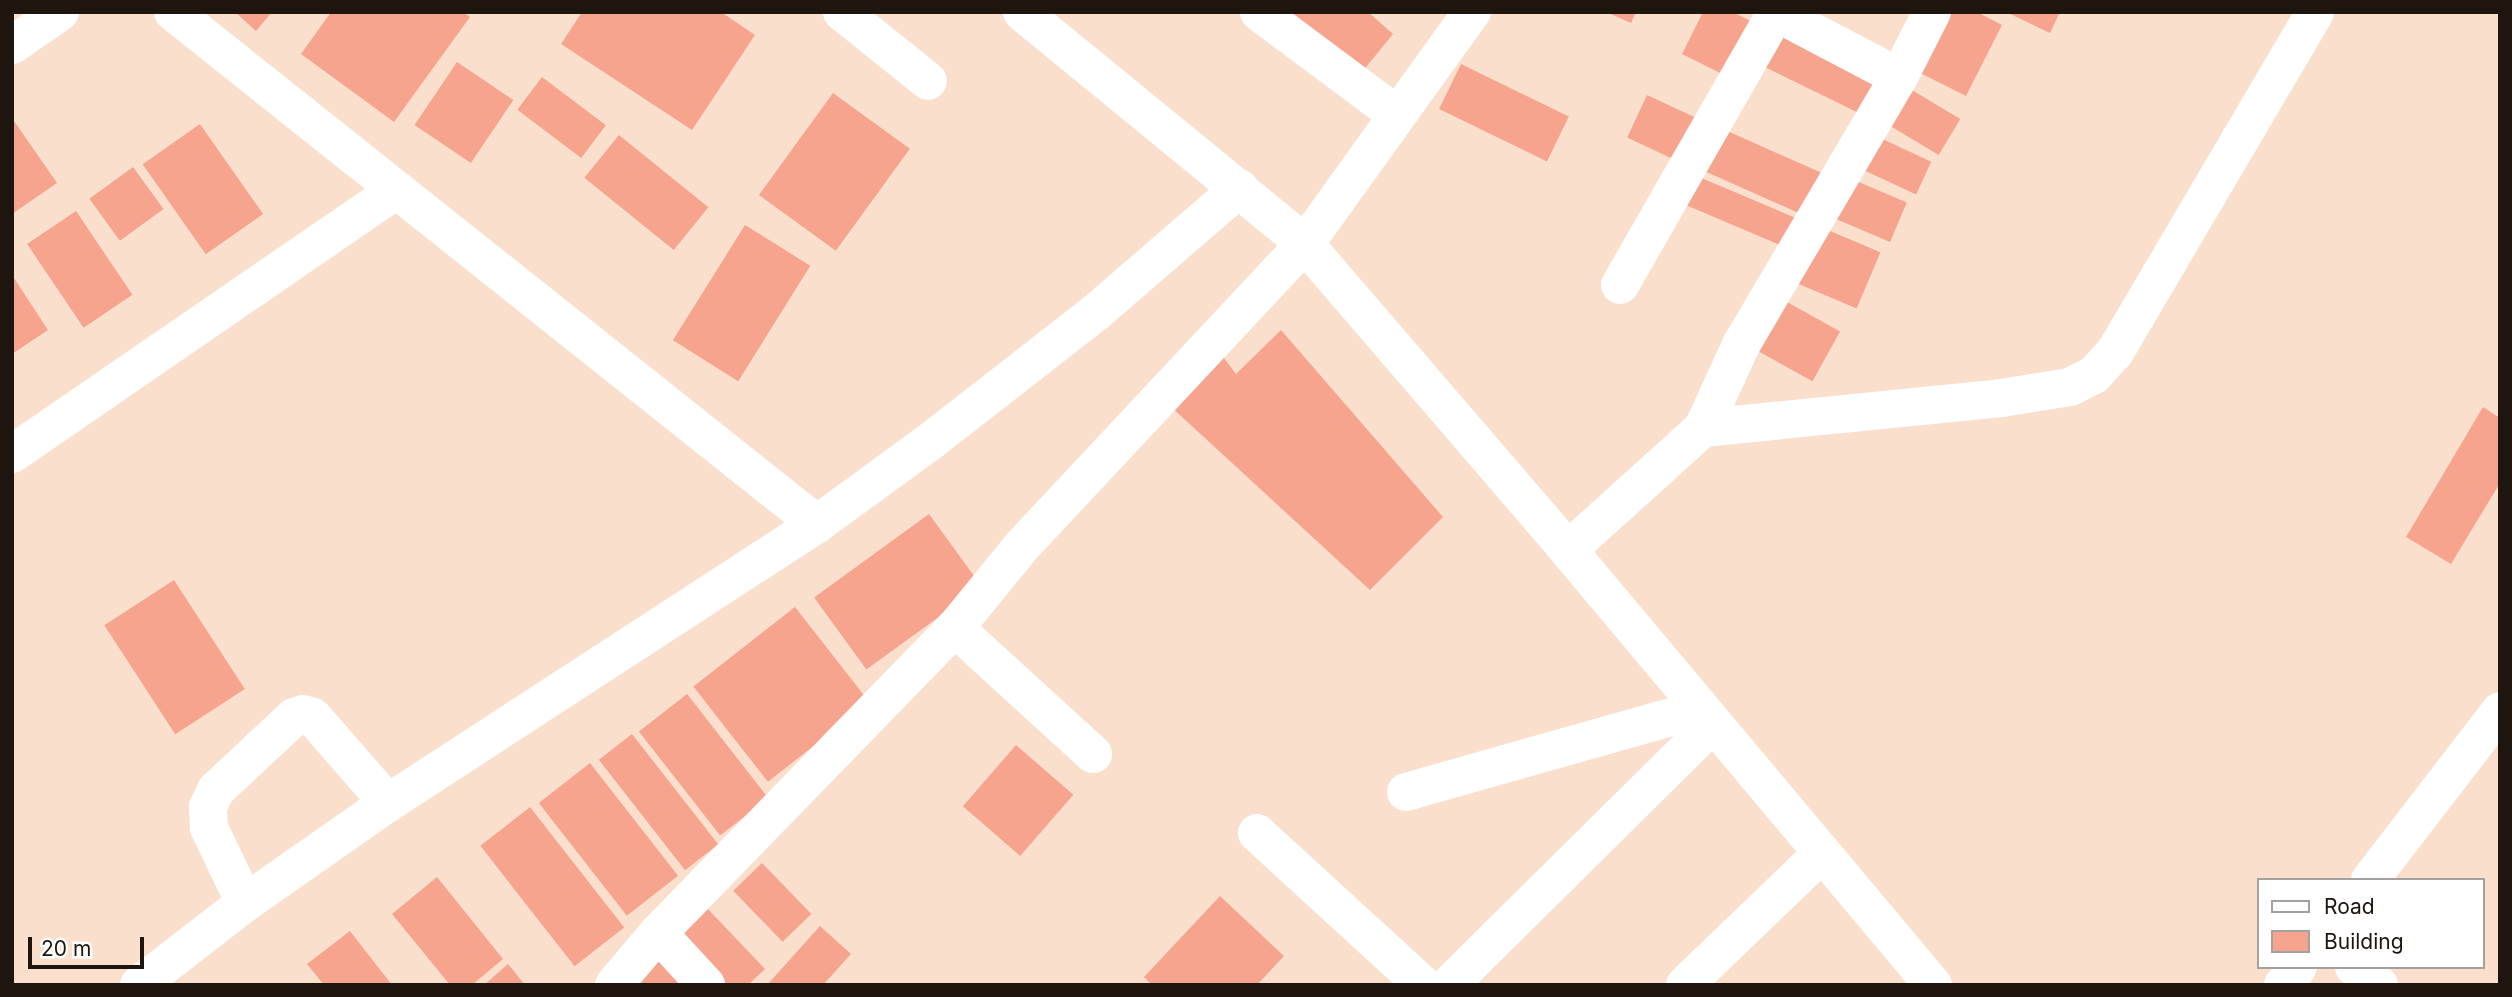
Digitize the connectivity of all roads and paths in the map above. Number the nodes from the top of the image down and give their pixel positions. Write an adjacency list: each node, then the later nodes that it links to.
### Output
1 (60, 12): 10 (street)
2 (173, 12): 15 (street)
3 (842, 12): 12 (street)
4 (1022, 12): 14 (street)
5 (1259, 12): 13 (street)
6 (1472, 12): 13 (street)
7 (1932, 12): 11 (street)
8 (2315, 12): 18 (street)
9 (1775, 13): 11 (street); 17 (street)
10 (12, 45)
11 (1899, 77): 18 (street)
12 (928, 81)
13 (1396, 114): 16 (street)
14 (1240, 188): 16 (street); 20 (street)
15 (396, 190): 19 (street); 20 (street)
16 (1305, 244): 21 (street); 22 (street)
17 (1620, 285)
18 (1703, 428): 21 (street)
19 (12, 454)
20 (817, 524): 27 (street)
21 (1569, 550): 24 (street)
22 (955, 628): 25 (street); 32 (street)
23 (2500, 711): 30 (street)
24 (1707, 716): 26 (street); 29 (street); 40 (street)
25 (1093, 754)
26 (1406, 792)
27 (388, 803): 31 (street); 31 (street)
28 (1257, 833): 39 (street)
29 (1821, 854): 35 (street); 41 (street)
30 (2372, 878)
31 (245, 903): 36 (street)
32 (658, 933): 37 (street); 38 (street)
33 (2296, 969): 42 (street)
34 (2357, 969): 43 (street)
35 (1926, 982)
36 (139, 985)
37 (614, 985)
38 (706, 985)
39 (1423, 985)
40 (1448, 985)
41 (1685, 985)
42 (2283, 985)
43 (2379, 985)

